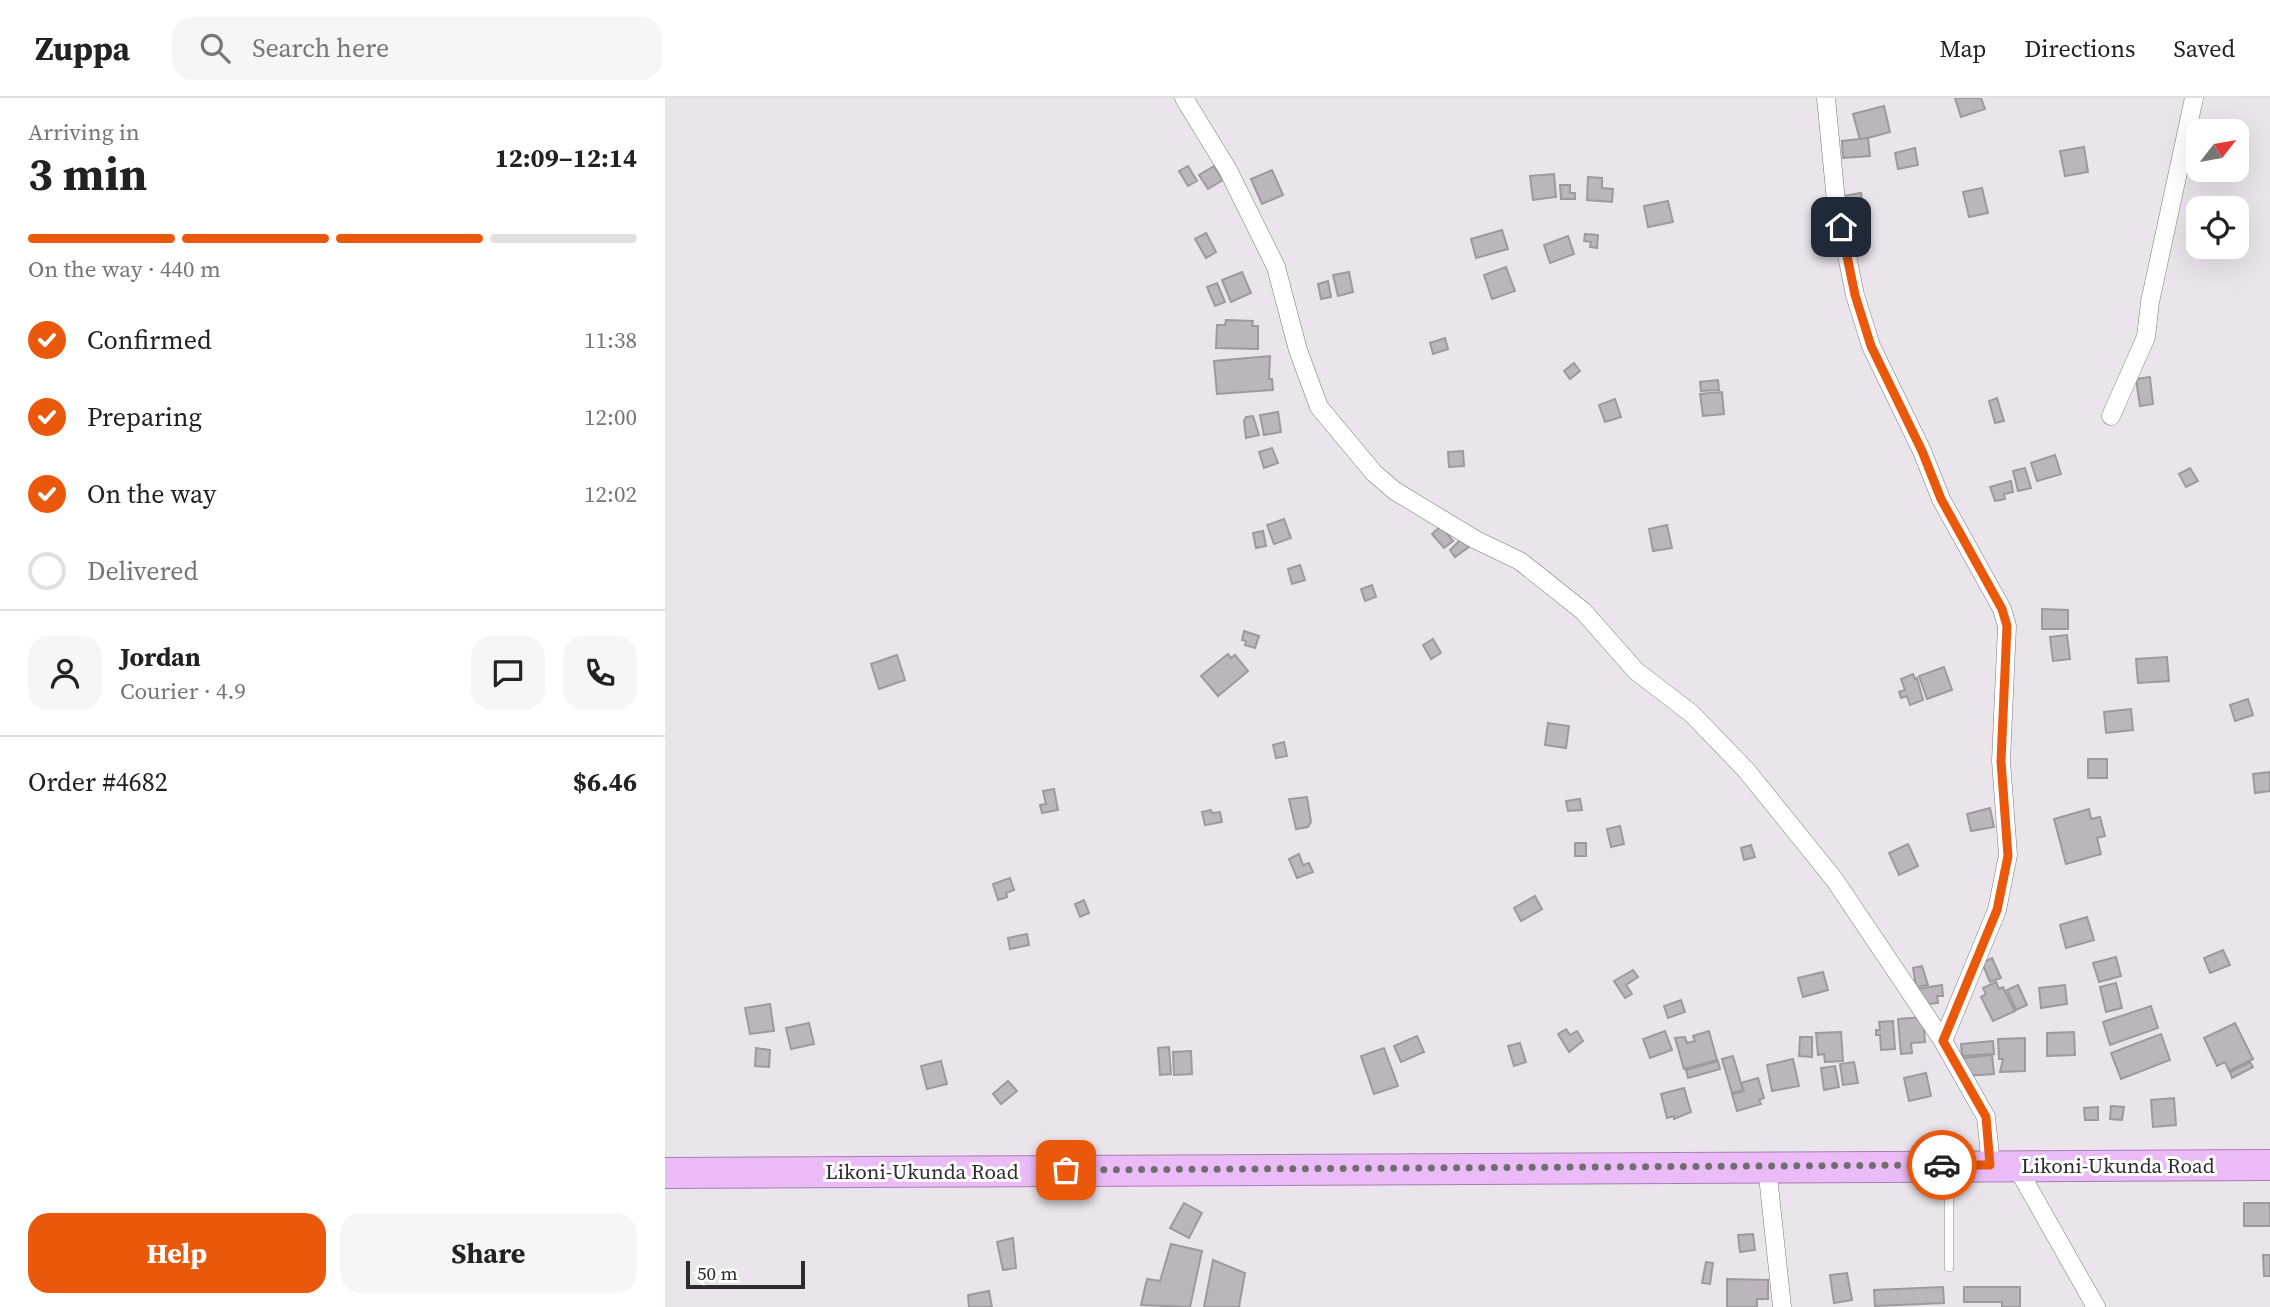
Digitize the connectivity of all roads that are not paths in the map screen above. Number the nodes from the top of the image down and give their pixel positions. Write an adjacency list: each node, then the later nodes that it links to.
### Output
1 (1184, 98): 5 (street)
2 (1826, 98): 5 (street)
3 (2194, 98): 4 (street)
4 (2111, 416)
5 (1943, 1041): 6 (street)
6 (2003, 1164): 7 (highway, Likoni-Ukunda Road); 8 (highway, Likoni-Ukunda Road); 13 (street)
7 (1949, 1165): 9 (highway, Likoni-Ukunda Road); 11 (lane)
8 (2270, 1166)
9 (1767, 1167): 10 (highway, Likoni-Ukunda Road); 12 (street)
10 (665, 1172)
11 (1949, 1267)
12 (1781, 1307)
13 (2096, 1307)

